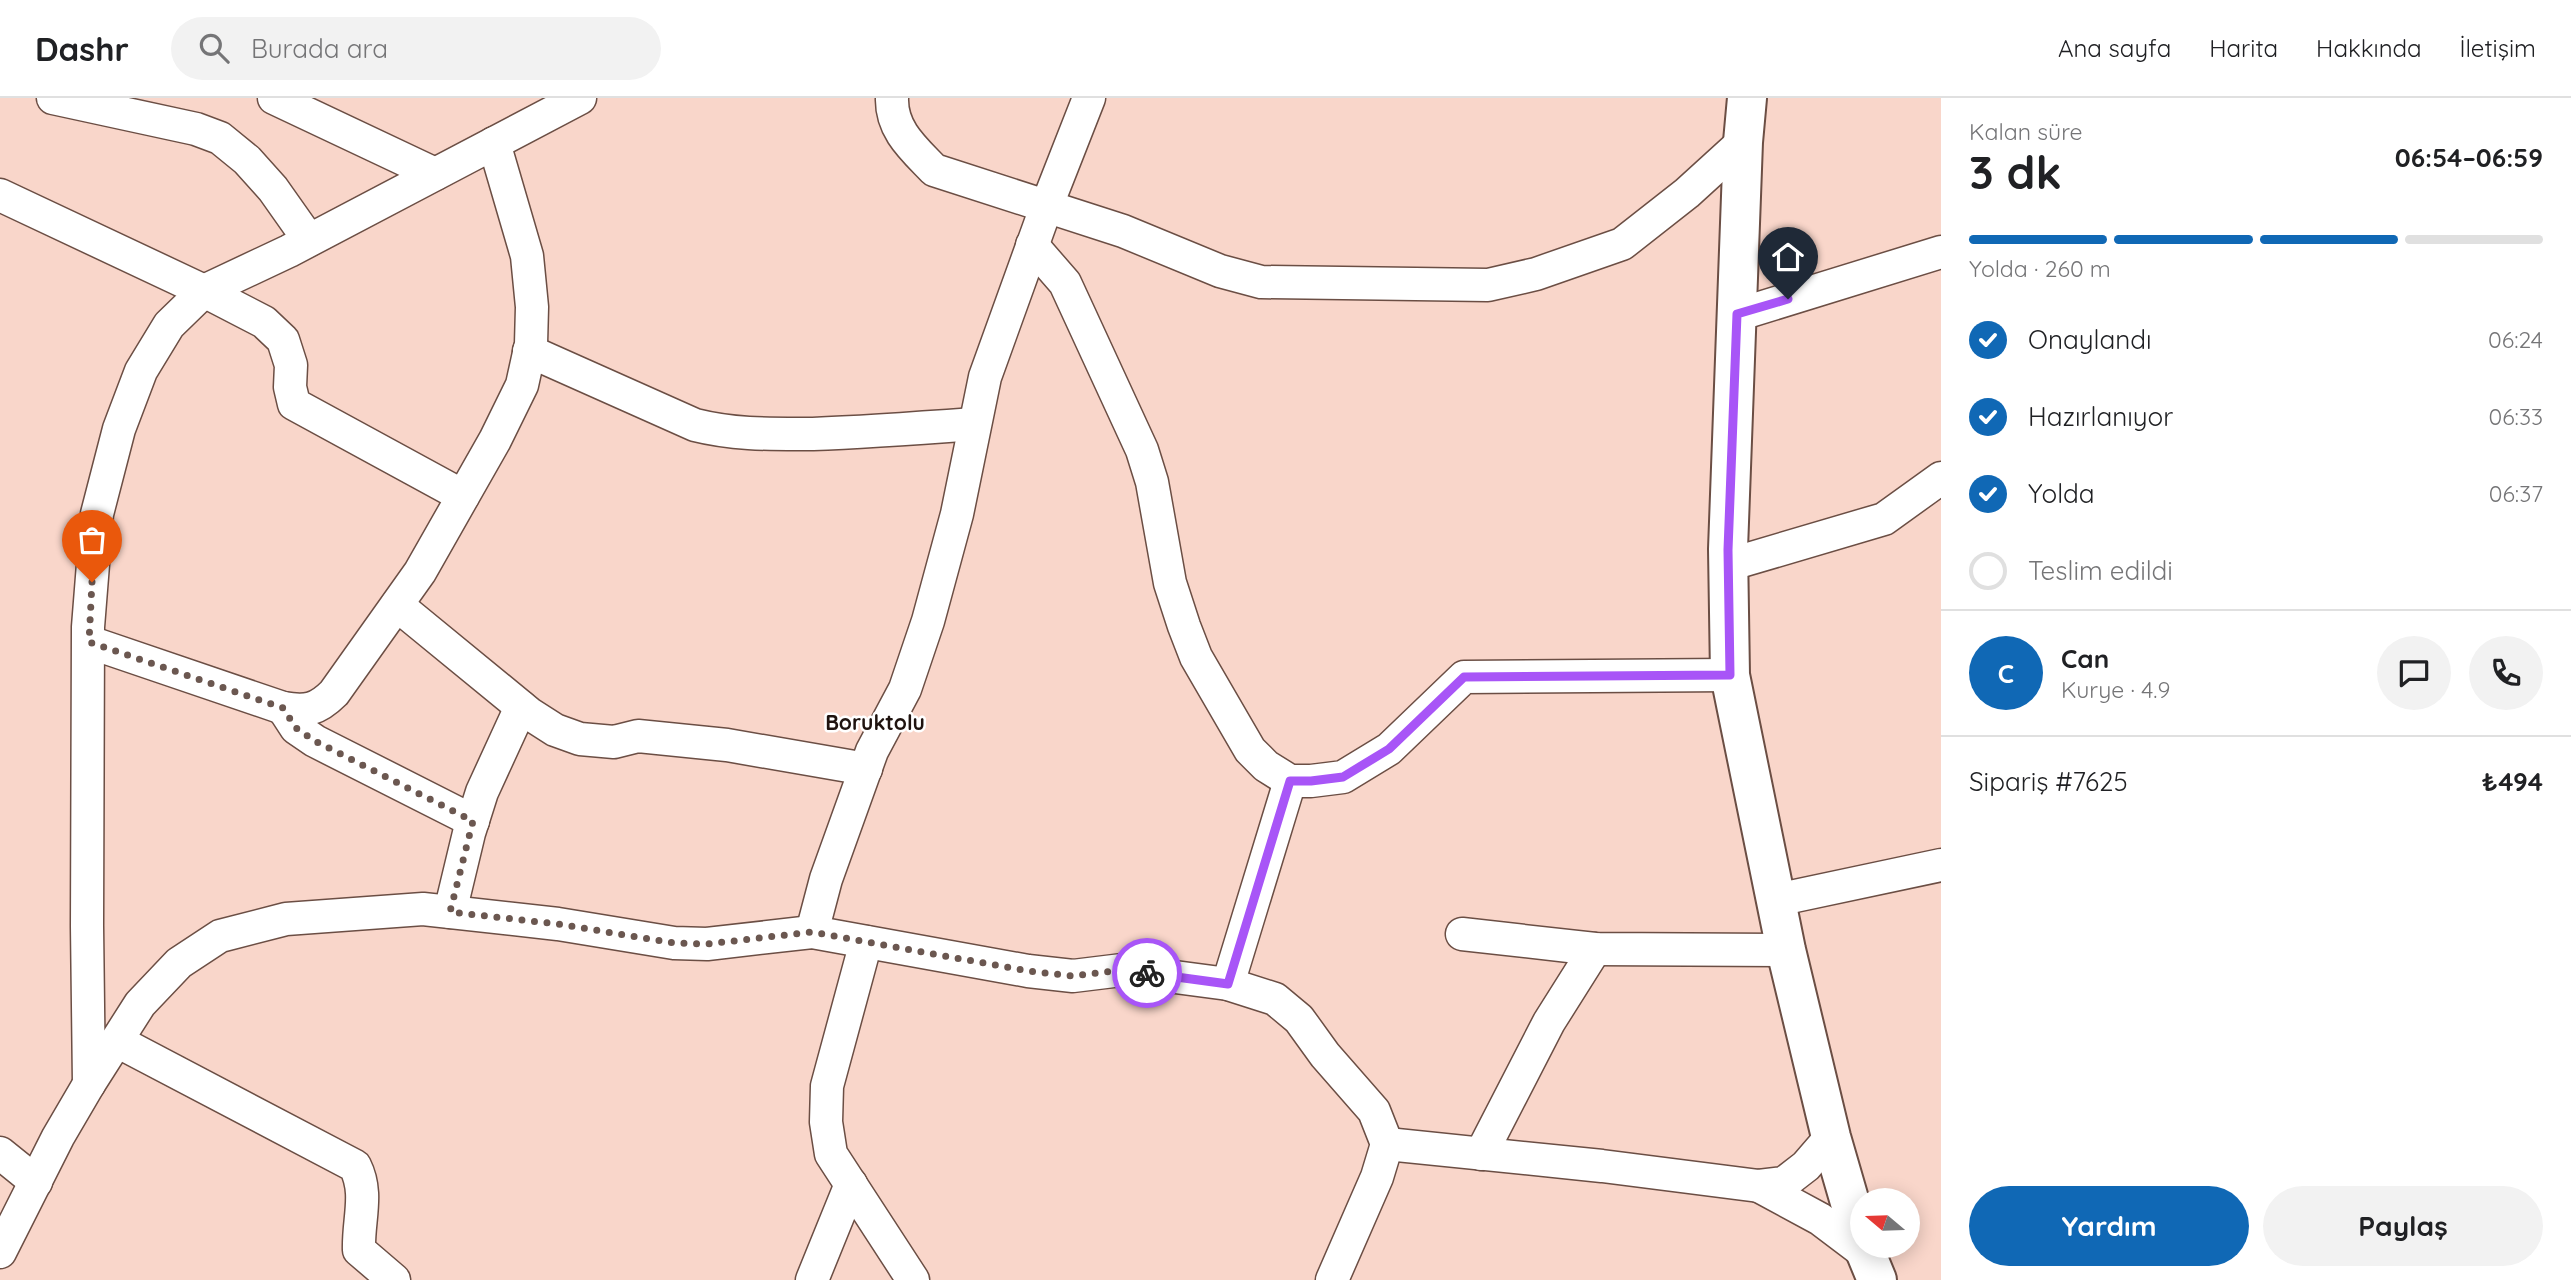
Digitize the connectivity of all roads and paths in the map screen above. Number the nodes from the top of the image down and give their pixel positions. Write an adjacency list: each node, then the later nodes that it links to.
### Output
1 (53, 98): 12 (street)
2 (274, 98): 9 (street)
3 (580, 98): 8 (street)
4 (892, 98): 11 (street)
5 (1089, 98): 11 (street)
6 (1747, 98): 7 (street)
7 (1743, 142): 11 (street); 16 (street)
8 (494, 143): 9 (street); 17 (street)
9 (435, 174): 12 (street)
10 (0, 195): 15 (street)
11 (1047, 205): 13 (street)
12 (309, 240): 15 (street)
13 (1032, 245): 18 (street); 28 (street)
14 (1941, 252): 16 (street)
15 (204, 291): 20 (street); 23 (street)
16 (1737, 314): 21 (street)
17 (529, 351): 18 (street); 20 (street)
18 (974, 424): 27 (street)
19 (1941, 478): 21 (street)
20 (463, 496): 22 (street)
21 (1728, 565): 24 (street)
22 (397, 605): 25 (street); 26 (street)
23 (89, 642): 26 (street); 40 (street)
24 (1730, 675): 28 (street); 31 (street)
25 (521, 707): 27 (street); 29 (street)
26 (283, 708): 29 (street)
27 (866, 769): 33 (street)
28 (1290, 781): 38 (street)
29 (473, 821): 32 (street)
30 (1941, 865): 31 (street)
31 (1776, 900): 37 (street)
32 (450, 912): 33 (street); 39 (street)
33 (812, 932): 35 (street)
34 (1462, 934): 36 (street)
35 (866, 942): 38 (street); 46 (street)
36 (1595, 948): 37 (street); 44 (street)
37 (1786, 950): 41 (street)
38 (1228, 984): 42 (street)
39 (117, 1041): 40 (street); 51 (street)
40 (89, 1084): 45 (street)
41 (1831, 1137): 47 (street); 48 (street)
42 (1387, 1144): 44 (street); 54 (street)
43 (0, 1153): 45 (street)
44 (1481, 1154): 47 (street)
45 (36, 1182): 50 (street)
46 (851, 1184): 52 (street); 53 (street)
47 (1759, 1186): 49 (street)
48 (1850, 1200)
49 (1850, 1243)
50 (0, 1252)
51 (394, 1280)
52 (812, 1280)
53 (913, 1280)
54 (1332, 1280)

